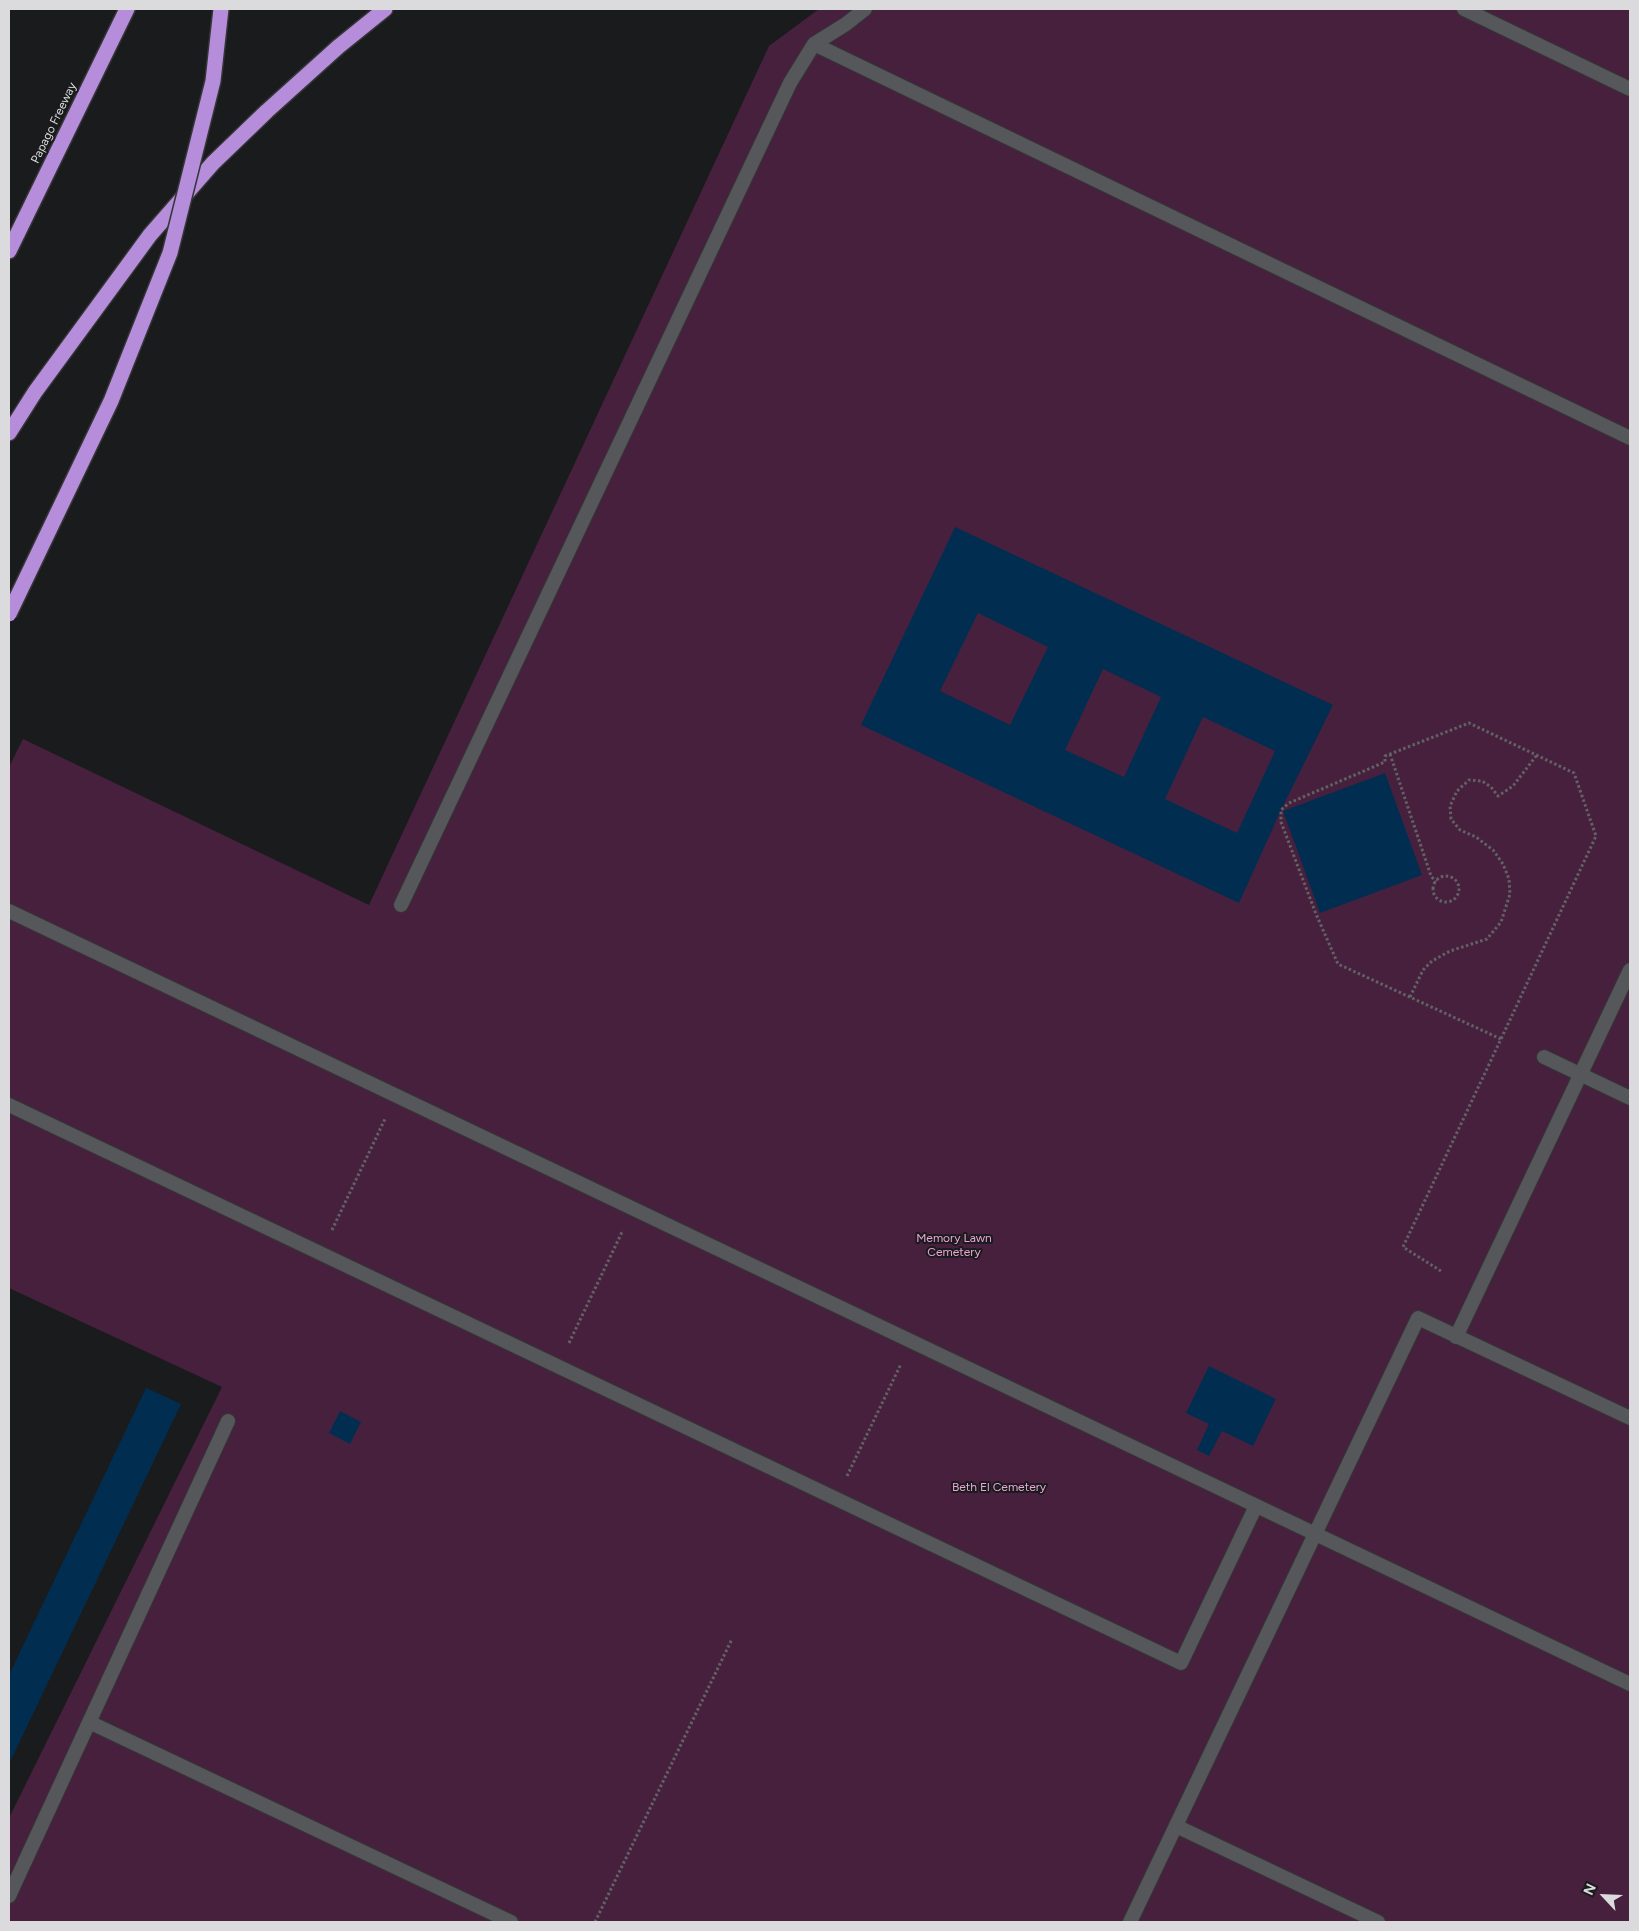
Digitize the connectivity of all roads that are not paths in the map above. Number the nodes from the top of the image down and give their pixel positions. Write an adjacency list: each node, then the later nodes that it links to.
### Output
1 (126, 9): 8 (highway, Papago Freeway)
2 (222, 9): 11 (highway, bridge)
3 (385, 9): 9 (highway, bridge)
4 (865, 9): 6 (lane)
5 (1464, 9): 7 (lane)
6 (814, 44): 10 (lane); 12 (lane)
7 (1630, 89)
8 (9, 251)
9 (9, 433)
10 (1630, 438)
11 (9, 614)
12 (401, 905)
13 (9, 912): 22 (lane)
14 (1630, 970): 16 (lane)
15 (1544, 1057): 16 (lane)
16 (1581, 1074): 17 (lane); 19 (lane)
17 (1630, 1098)
18 (9, 1105): 22 (lane)
19 (1456, 1337): 20 (lane); 23 (lane)
20 (1630, 1418)
21 (228, 1421): 25 (lane)
22 (1256, 1506): 23 (lane)
23 (1314, 1534): 24 (lane); 26 (lane)
24 (1630, 1684)
25 (90, 1722): 27 (lane); 28 (lane)
26 (1176, 1826): 29 (lane); 30 (lane)
27 (9, 1896)
28 (511, 1922)
29 (1130, 1922)
30 (1378, 1922)

